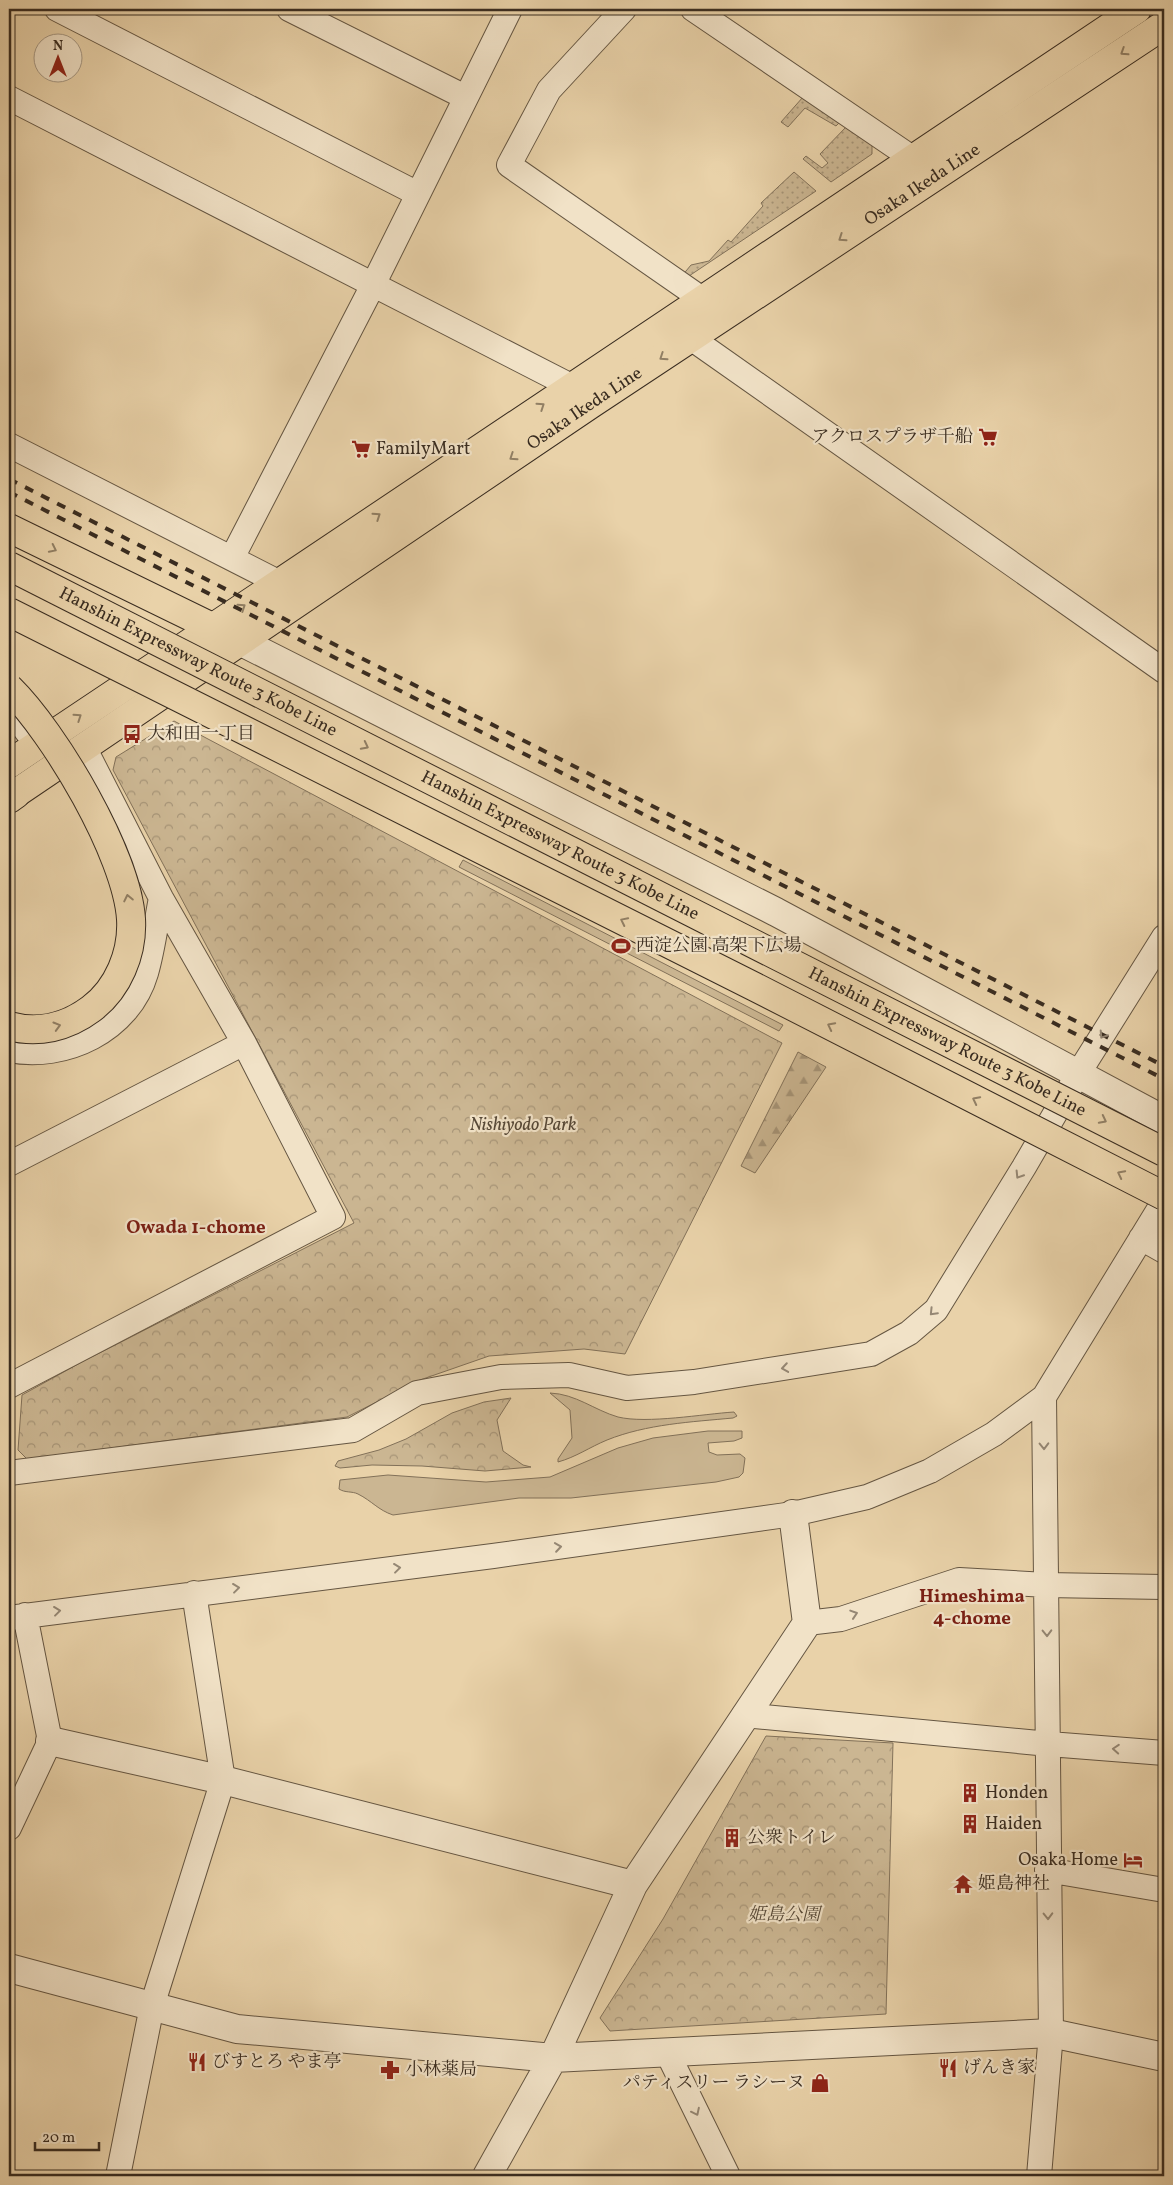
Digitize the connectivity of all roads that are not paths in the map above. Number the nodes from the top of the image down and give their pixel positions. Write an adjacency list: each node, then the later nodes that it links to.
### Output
1 (57, 9): 13 (street)
2 (289, 9): 10 (street)
3 (624, 9): 15 (street)
4 (693, 9): 12 (street)
5 (1137, 9): 12 (main road, Osaka Ikeda Line)
6 (1148, 9): 8 (street)
7 (504, 11): 10 (street)
8 (1164, 20)
9 (1164, 25): 16 (main road, Osaka Ikeda Line, one-way to 16)
10 (465, 97): 13 (street)
11 (9, 98): 14 (street)
12 (912, 158): 15 (main road, Osaka Ikeda Line)
13 (416, 193): 14 (street)
14 (373, 285): 17 (street); 20 (street)
15 (702, 299): 17 (main road, Osaka Ikeda Line)
16 (691, 338): 25 (main road, Osaka Ikeda Line, one-way to 25); 26 (street)
17 (571, 386): 22 (main road, Osaka Ikeda Line, one-way to 17)
18 (9, 445): 20 (street)
19 (9, 528): 24 (main road, one-way to 24)
20 (232, 558): 22 (street)
21 (9, 566): 40 (main road, Hanshin Expressway Route 3 Kobe Line, one-way to 40, bridge)
22 (278, 582): 24 (main road, Osaka Ikeda Line, one-way to 22)
23 (9, 612): 42 (main road, one-way to 23, bridge)
24 (212, 627): 25 (street); 29 (main road, Osaka Ikeda Line, one-way to 24)
25 (240, 641): 30 (main road, Osaka Ikeda Line); 38 (street)
26 (1164, 670)
27 (9, 688): 35 (main road, one-way to 27, bridge)
28 (9, 714): 29 (street)
29 (36, 745): 31 (main road, Osaka Ikeda Line)
30 (84, 747): 32 (main road, Osaka Ikeda Line); 33 (street)
31 (9, 764)
32 (11, 797)
33 (160, 898): 36 (street); 37 (street)
34 (1164, 937): 38 (street, one-way to 38)
35 (9, 1026)
36 (244, 1043): 41 (street); 46 (street)
37 (9, 1050)
38 (1085, 1078): 39 (street); 48 (street, one-way to 48)
39 (1164, 1120)
40 (1164, 1152)
41 (9, 1164)
42 (1164, 1196)
43 (1164, 1201): 44 (street)
44 (1141, 1238): 45 (street); 47 (street)
45 (1164, 1251)
46 (9, 1386)
47 (1044, 1397): 49 (street); 50 (street, one-way to 50)
48 (9, 1473)
49 (793, 1514): 52 (street, one-way to 49); 54 (street)
50 (1046, 1585): 51 (street); 54 (street, one-way to 50); 57 (street, one-way to 57)
51 (1164, 1586)
52 (194, 1593): 53 (street, one-way to 52); 59 (street)
53 (17, 1616): 56 (street)
54 (807, 1623): 55 (street)
55 (744, 1715): 57 (street); 62 (street)
56 (50, 1741): 59 (street); 60 (street)
57 (1049, 1744): 58 (street, one-way to 57); 61 (street)
58 (1164, 1753)
59 (223, 1780): 62 (street); 65 (street)
60 (9, 1828)
61 (1048, 1870): 63 (street); 66 (street, one-way to 66)
62 (632, 1885): 69 (street)
63 (1164, 1890)
64 (9, 1968): 65 (street)
65 (152, 2006): 69 (street); 71 (street)
66 (1051, 2032): 67 (street); 68 (street); 73 (street)
67 (667, 2052): 69 (street); 72 (street, one-way to 72)
68 (1164, 2056)
69 (553, 2058): 70 (street)
70 (491, 2175)
71 (118, 2176)
72 (728, 2176)
73 (1039, 2176)

